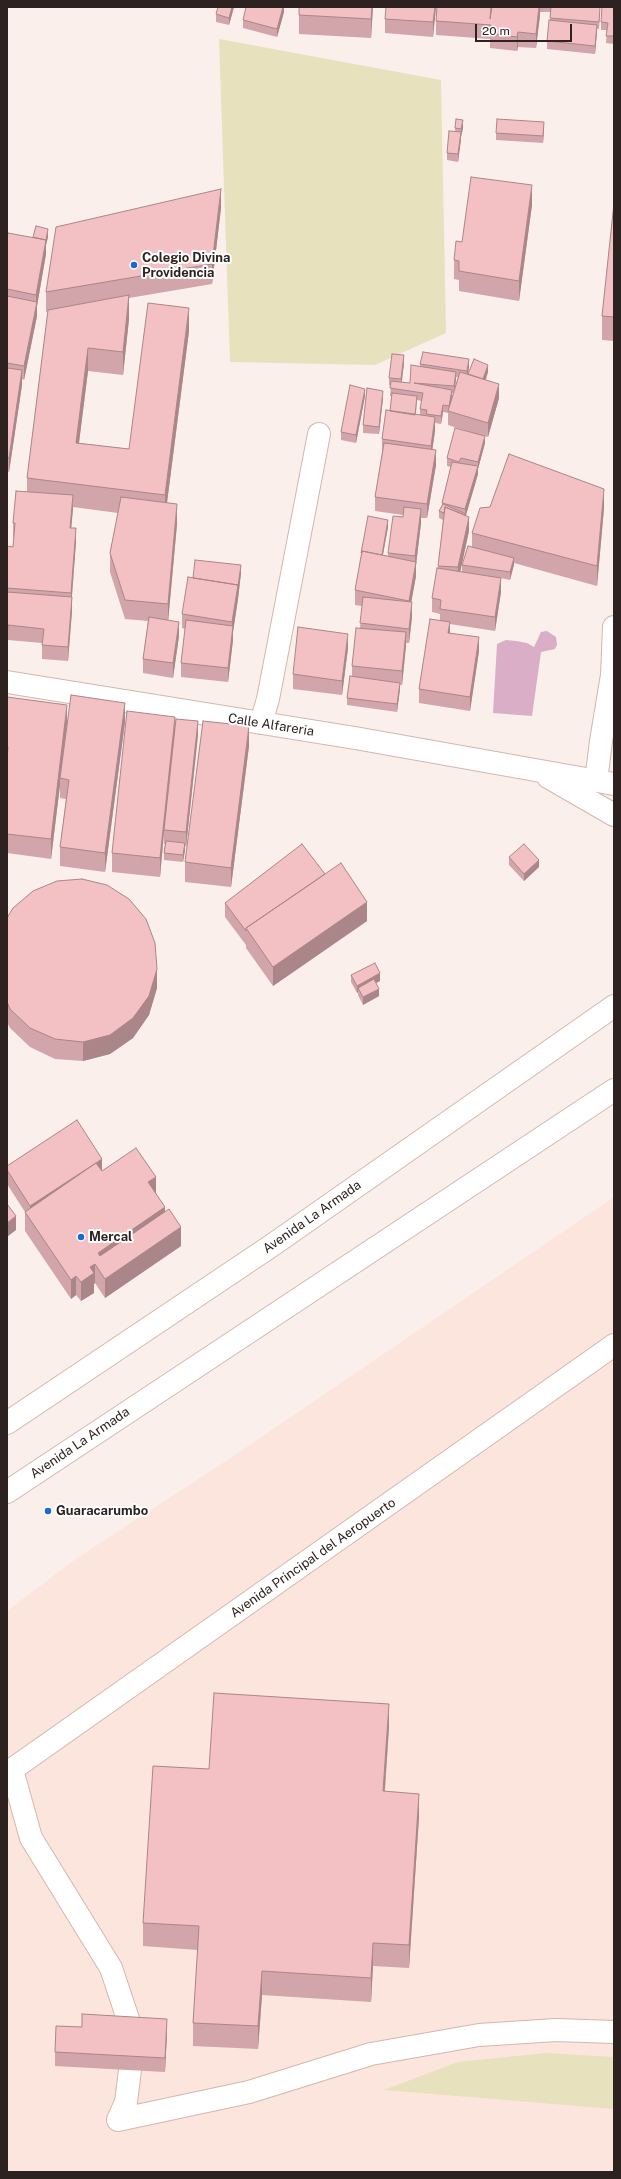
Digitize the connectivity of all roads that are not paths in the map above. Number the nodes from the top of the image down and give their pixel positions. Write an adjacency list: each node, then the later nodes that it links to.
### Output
1 (319, 434): 4 (main road)
2 (614, 627): 6 (main road)
3 (7, 682): 4 (main road, Calle Alfareria)
4 (262, 723): 5 (main road, Calle Alfareria)
5 (535, 770): 6 (main road, Calle Alfareria); 7 (main road, Calle Alfareria)
6 (605, 782)
7 (614, 815)
8 (614, 1006): 11 (main road, Avenida La Armada)
9 (614, 1090): 12 (main road, Avenida La Armada)
10 (614, 1345): 13 (main road, Avenida Principal del Aeropuerto)
11 (7, 1423)
12 (7, 1492)
13 (8, 1772): 14 (main road)
14 (132, 2032)
15 (614, 2032): 16 (main road)
16 (130, 2070)

